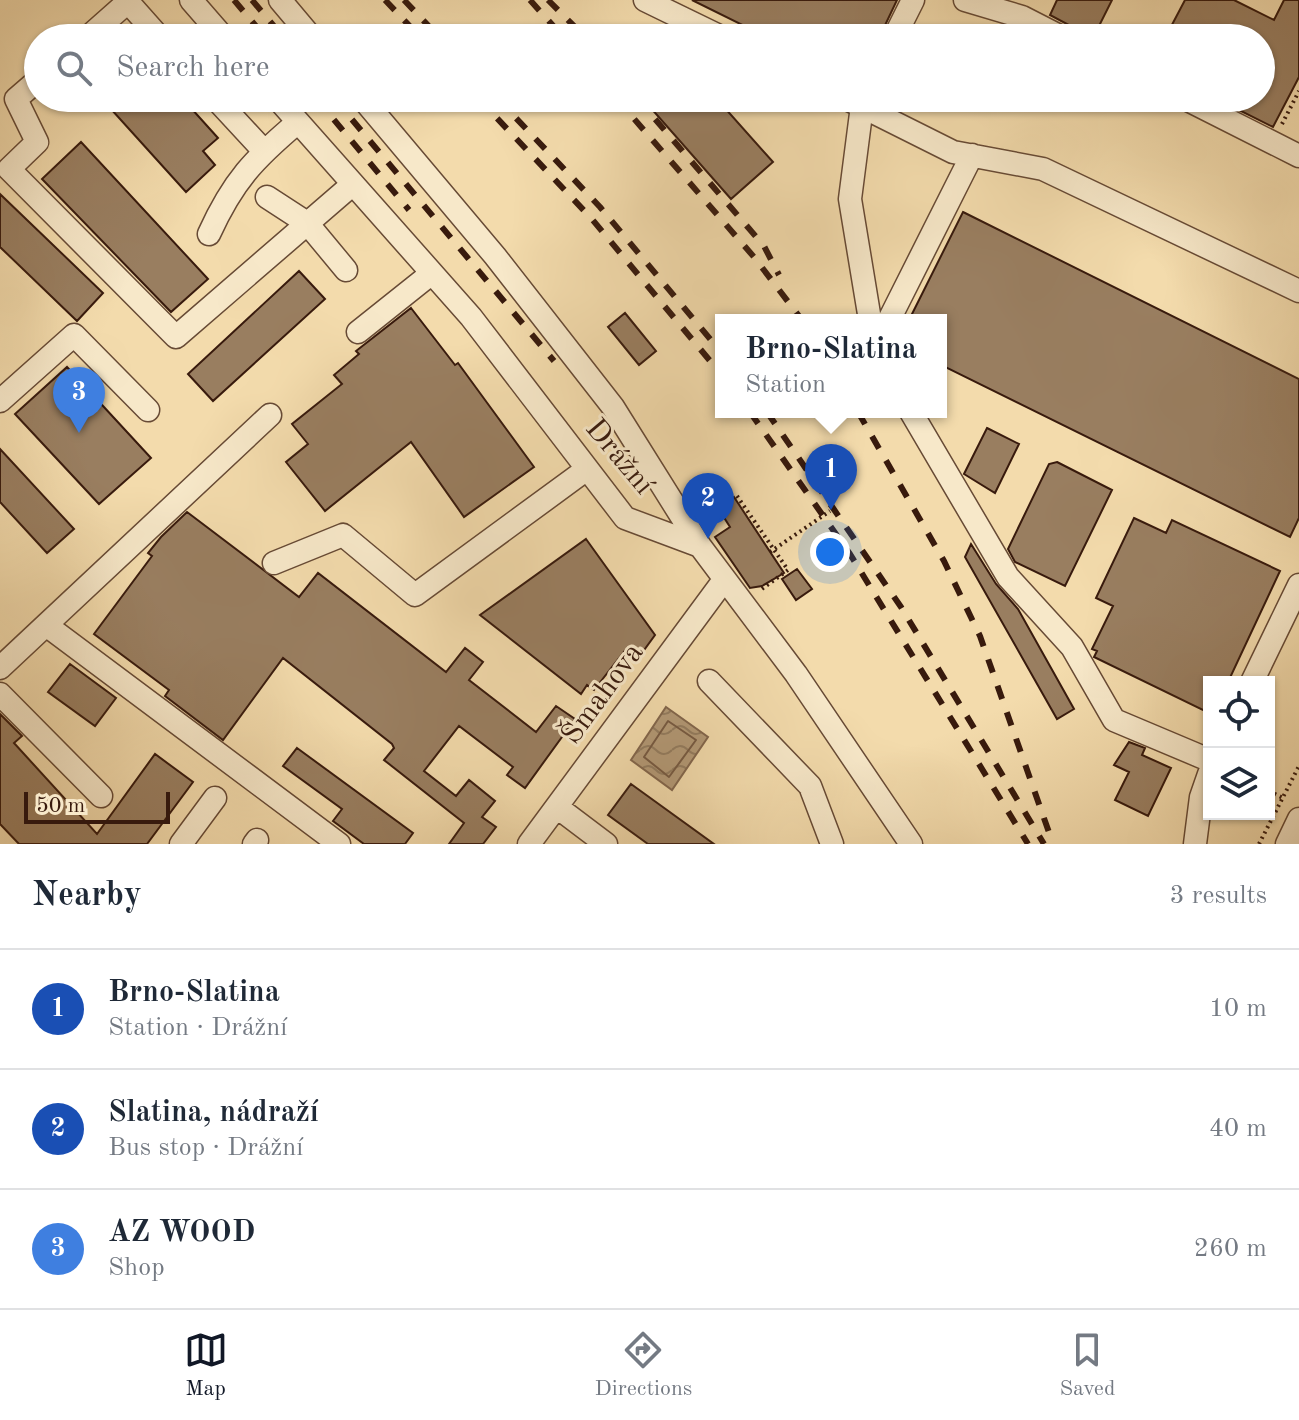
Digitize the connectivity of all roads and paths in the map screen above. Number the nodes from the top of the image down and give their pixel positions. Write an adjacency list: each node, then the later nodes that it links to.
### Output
1 (191, 0): 9 (street)
2 (280, 0): 10 (street)
3 (645, 0): 11 (street)
4 (913, 0): 12 (street)
5 (965, 0): 13 (street)
6 (129, 1): 7 (street); 8 (street)
7 (103, 24)
8 (148, 24)
9 (212, 24)
10 (300, 24)
11 (694, 24)
12 (901, 24)
13 (1036, 24)
14 (1299, 91): 16 (path)
15 (24, 92): 28 (street)
16 (1297, 100): 24 (path)
17 (228, 112): 25 (street)
18 (289, 112): 23 (street, Drážní)
19 (374, 112): 46 (street)
20 (855, 112): 36 (street)
21 (878, 112): 26 (street)
22 (1212, 112): 27 (street)
23 (298, 122): 25 (street); 29 (street, Drážní)
24 (1276, 135)
25 (264, 151): 32 (street)
26 (972, 155): 35 (street); 37 (street)
27 (1299, 156)
28 (4, 170): 31 (street)
29 (353, 184): 31 (street); 34 (street, Drážní)
30 (267, 197): 31 (street)
31 (307, 223): 33 (street)
32 (209, 234)
33 (346, 270)
34 (432, 273): 38 (street); 43 (street, Drážní)
35 (1299, 291)
36 (869, 314)
37 (892, 314)
38 (358, 332)
39 (0, 401): 40 (street)
40 (148, 410)
41 (270, 415): 52 (street)
42 (915, 418): 57 (street)
43 (587, 469): 46 (street, Drážní); 48 (street)
44 (737, 496): 47 (path)
45 (830, 511): 47 (path)
46 (700, 546): 49 (street)
47 (772, 551): 51 (path)
48 (274, 563)
49 (724, 580): 64 (street, Šmahova); 72 (street)
50 (1299, 585): 54 (street)
51 (751, 597)
52 (46, 625): 53 (street); 68 (street)
53 (0, 668)
54 (1255, 676)
55 (709, 681): 71 (street)
56 (0, 694): 61 (street)
57 (1203, 757)
58 (1299, 766): 63 (path)
59 (1203, 791): 73 (street)
60 (1275, 794): 63 (path)
61 (101, 796)
62 (215, 798): 67 (street)
63 (1283, 798): 66 (path)
64 (557, 807): 69 (street, Šmahova); 70 (street)
65 (1299, 819): 74 (street)
66 (1261, 841)
67 (181, 844)
68 (339, 844)
69 (529, 844)
70 (606, 844)
71 (832, 844)
72 (911, 844)
73 (1195, 844)
74 (1287, 844)

